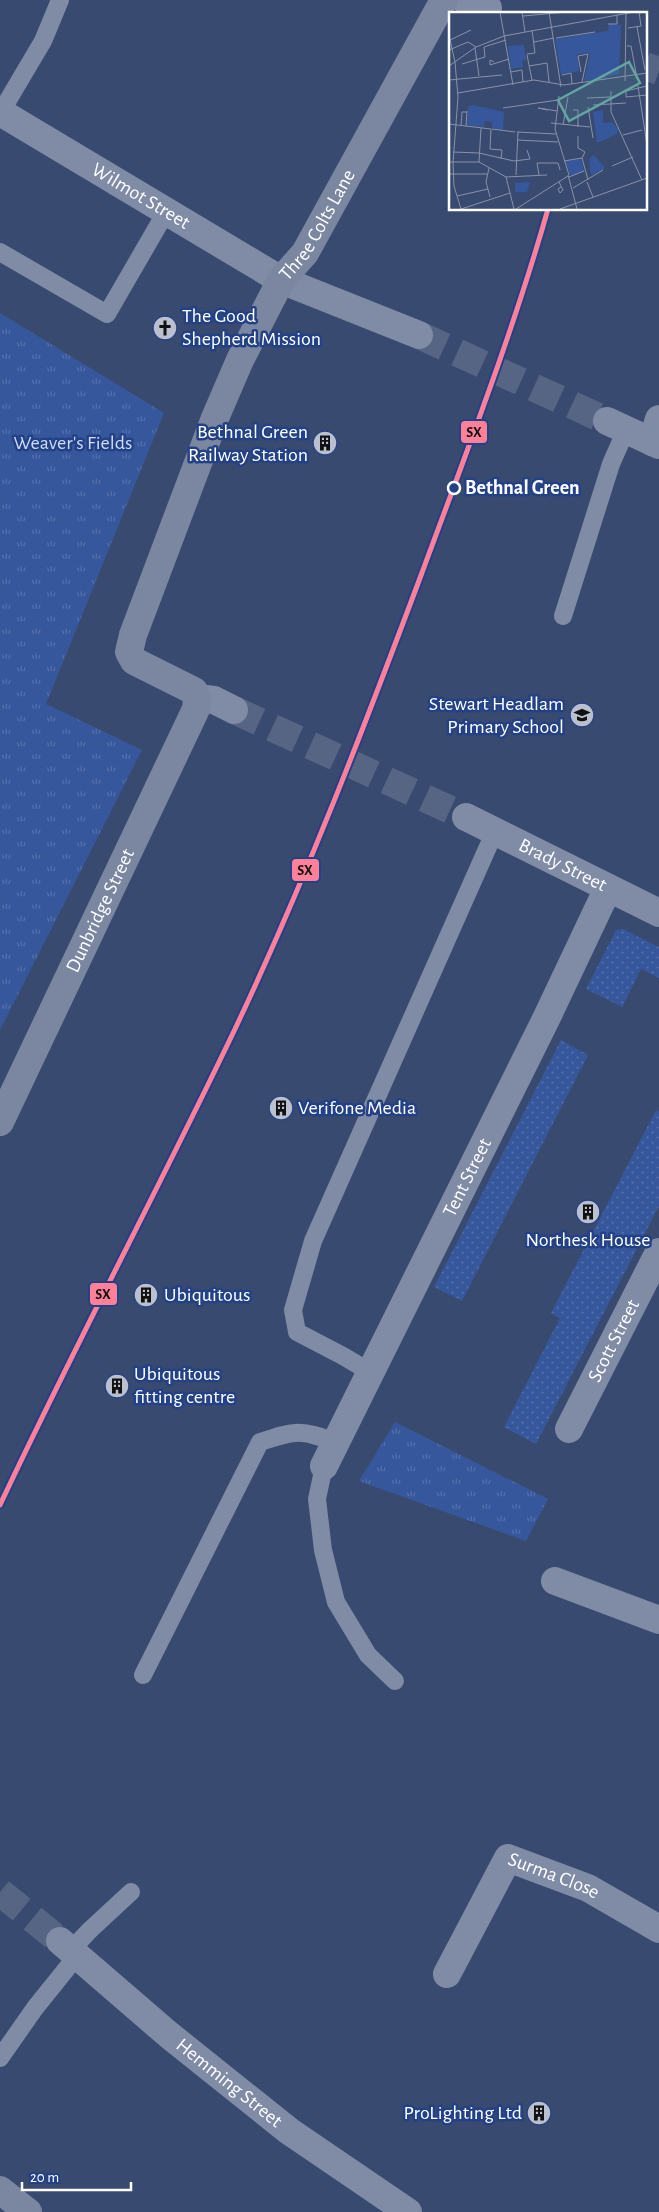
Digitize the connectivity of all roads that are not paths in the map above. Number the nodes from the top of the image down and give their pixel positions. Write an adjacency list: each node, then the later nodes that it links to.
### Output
1 (60, 0): 3 (lane)
2 (444, 0): 6 (main road, Three Colts Lane)
3 (1, 112): 4 (street, Wilmot Street)
4 (166, 212): 5 (lane); 6 (street, Wilmot Street)
5 (0, 252)
6 (281, 280): 7 (street, Wilmot Street); 11 (main road, Three Colts Lane)
7 (419, 335)
8 (616, 426): 9 (street); 10 (lane)
9 (657, 435)
10 (563, 616)
11 (197, 698): 12 (street); 17 (main road, Dunbridge Street)
12 (234, 710)
13 (466, 817): 14 (street, Brady Street)
14 (495, 831): 15 (street, Brady Street); 19 (lane)
15 (608, 888): 16 (street, Brady Street); 19 (street, Tent Street)
16 (659, 913)
17 (0, 1122)
18 (659, 1252): 20 (street, Scott Street)
19 (370, 1372): 21 (street, Tent Street)
20 (569, 1429)
21 (330, 1455): 24 (lane); 25 (lane)
22 (555, 1582): 23 (street)
23 (659, 1620)
24 (143, 1674)
25 (395, 1681)
26 (131, 1892): 28 (lane)
27 (659, 1929): 29 (street, Surma Close)
28 (69, 1950): 30 (lane); 33 (street, Hemming Street)
29 (447, 1974)
30 (0, 2058)
31 (1, 2192): 32 (main road)
32 (28, 2212)
33 (408, 2212)

